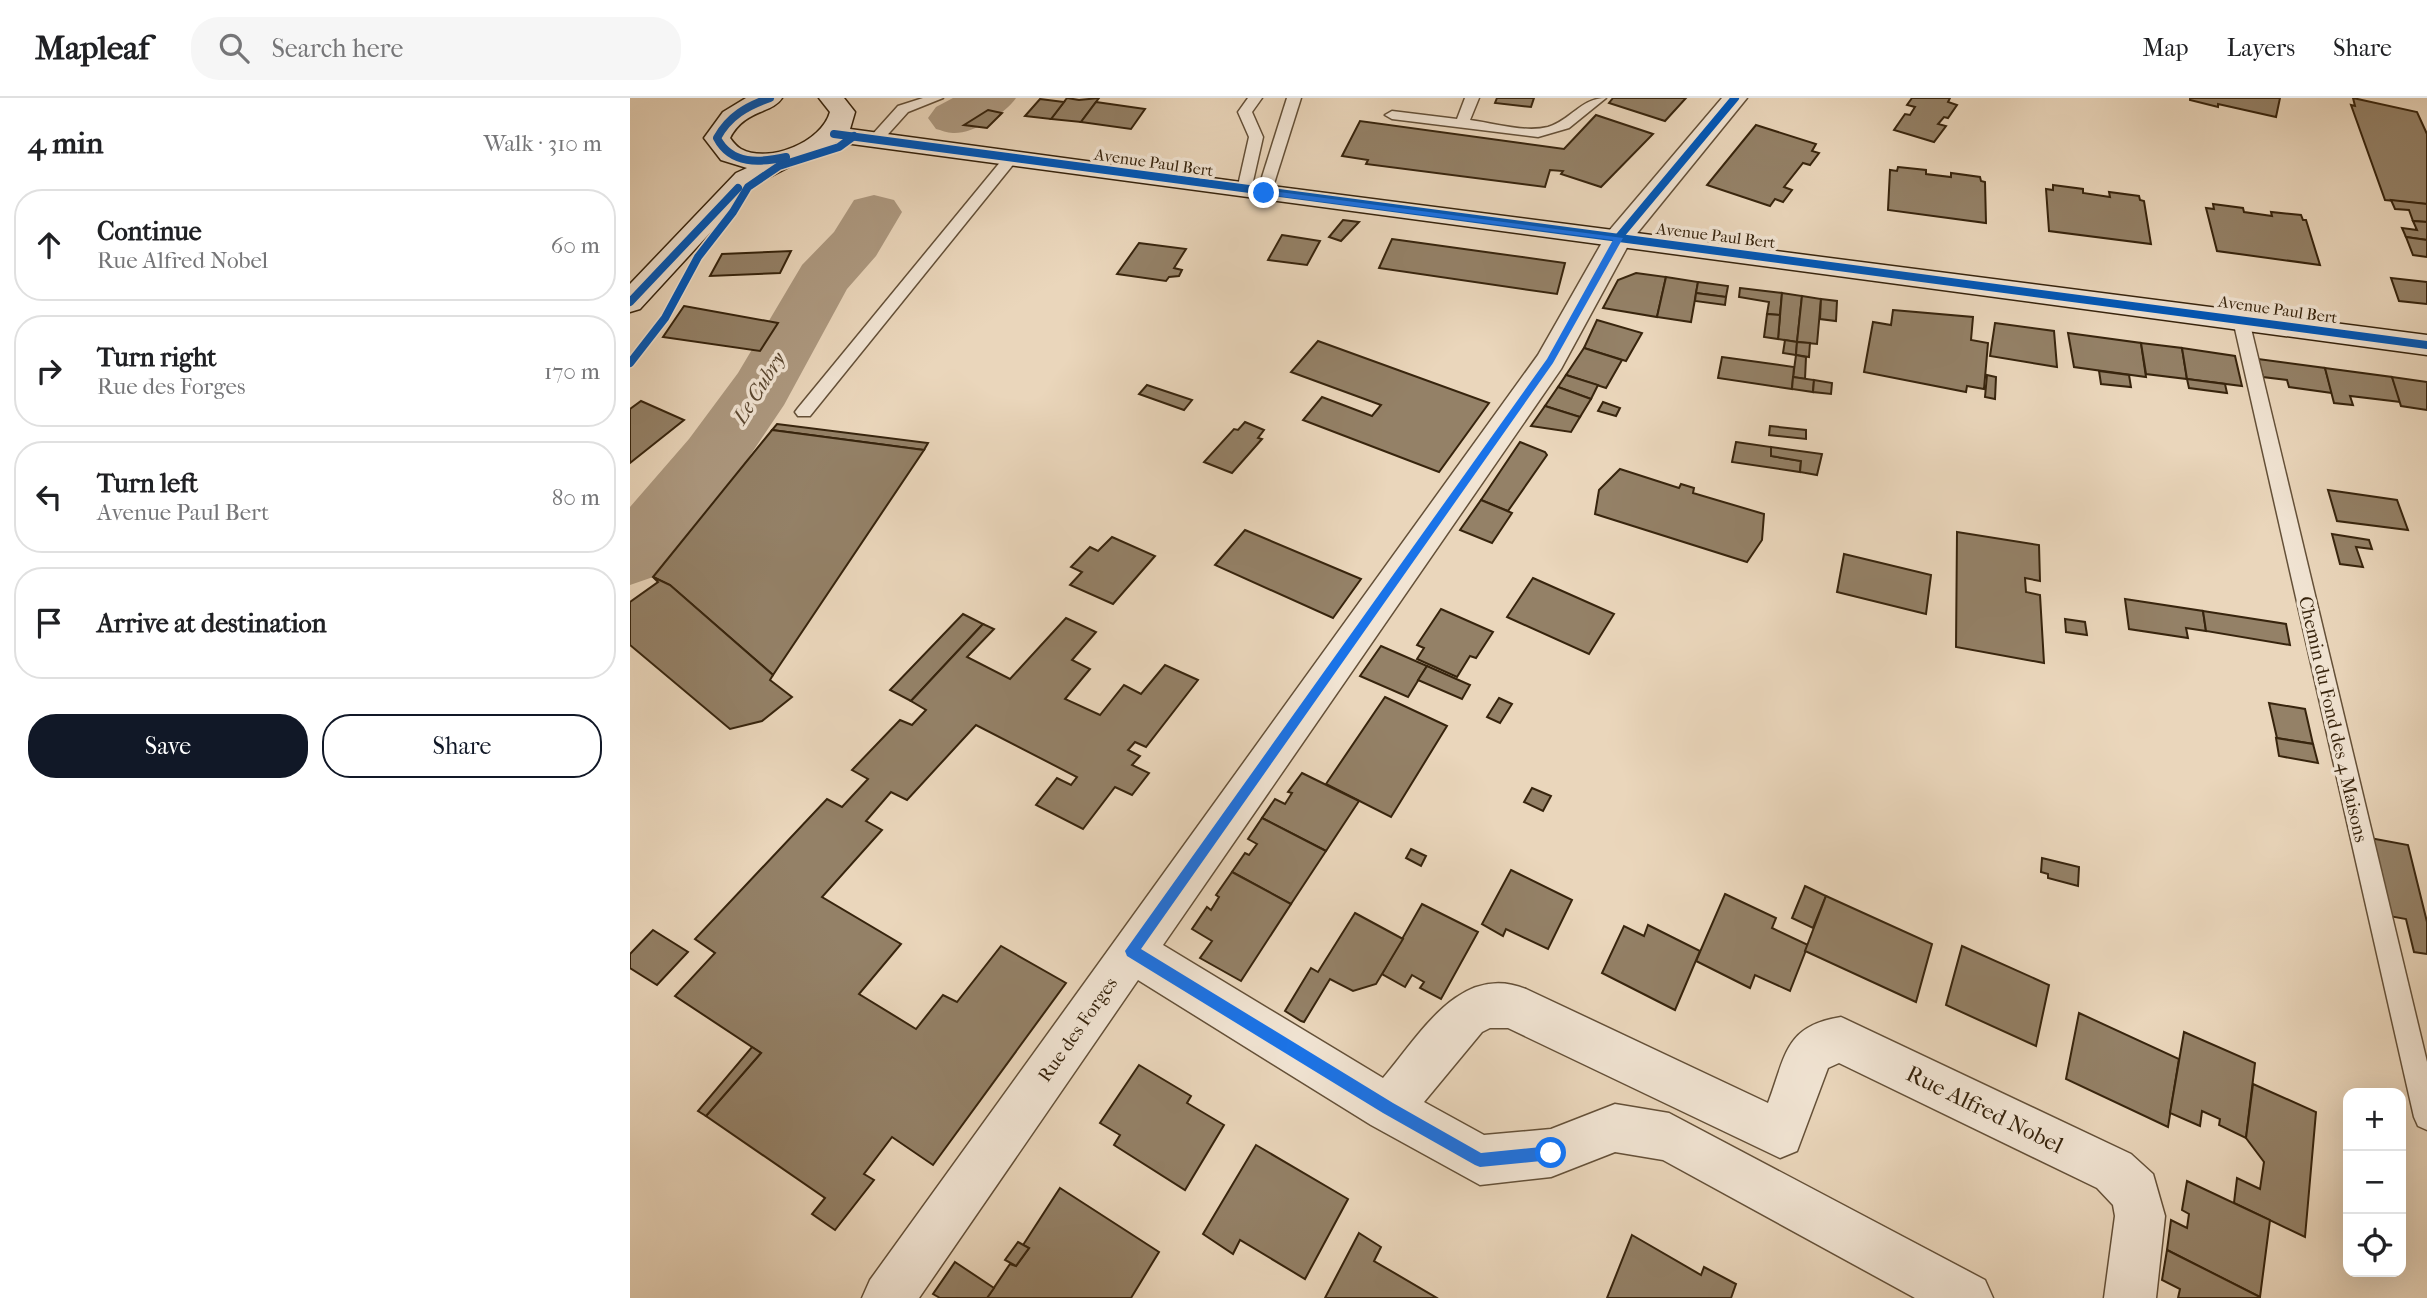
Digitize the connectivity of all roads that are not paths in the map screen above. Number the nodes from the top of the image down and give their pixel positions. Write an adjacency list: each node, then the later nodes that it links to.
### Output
1 (770, 98): 15 (street)
2 (831, 98): 11 (street)
3 (936, 98): 12 (lane)
4 (1255, 98): 16 (lane)
5 (1294, 98): 16 (lane)
6 (1472, 98): 10 (lane)
7 (1599, 98): 10 (lane)
8 (1735, 98): 17 (street, Rue des Forges)
9 (1392, 115): 10 (lane)
10 (1462, 124)
11 (834, 134): 12 (street, Avenue Paul Bert); 13 (street)
12 (876, 139): 14 (street, Avenue Paul Bert)
13 (797, 154): 15 (street); 19 (street)
14 (1010, 158): 16 (street, Avenue Paul Bert); 22 (lane)
15 (715, 166): 18 (street)
16 (1255, 192): 17 (street, Avenue Paul Bert)
17 (1618, 238): 20 (street, Avenue Paul Bert); 23 (street, Rue des Forges)
18 (630, 272)
19 (630, 302)
20 (2241, 320): 21 (street, Avenue Paul Bert); 25 (lane, Chemin du Fond des 4 Maisons)
21 (2427, 345)
22 (804, 412)
23 (1132, 951): 24 (street); 28 (street, Rue des Forges)
24 (1388, 1108): 26 (street); 27 (street)
25 (2427, 1117)
26 (1780, 1133): 27 (street, Rue Alfred Nobel); 30 (street, Rue Alfred Nobel)
27 (1760, 1186): 29 (street)
28 (888, 1298)
29 (1966, 1298)
30 (2130, 1298)

